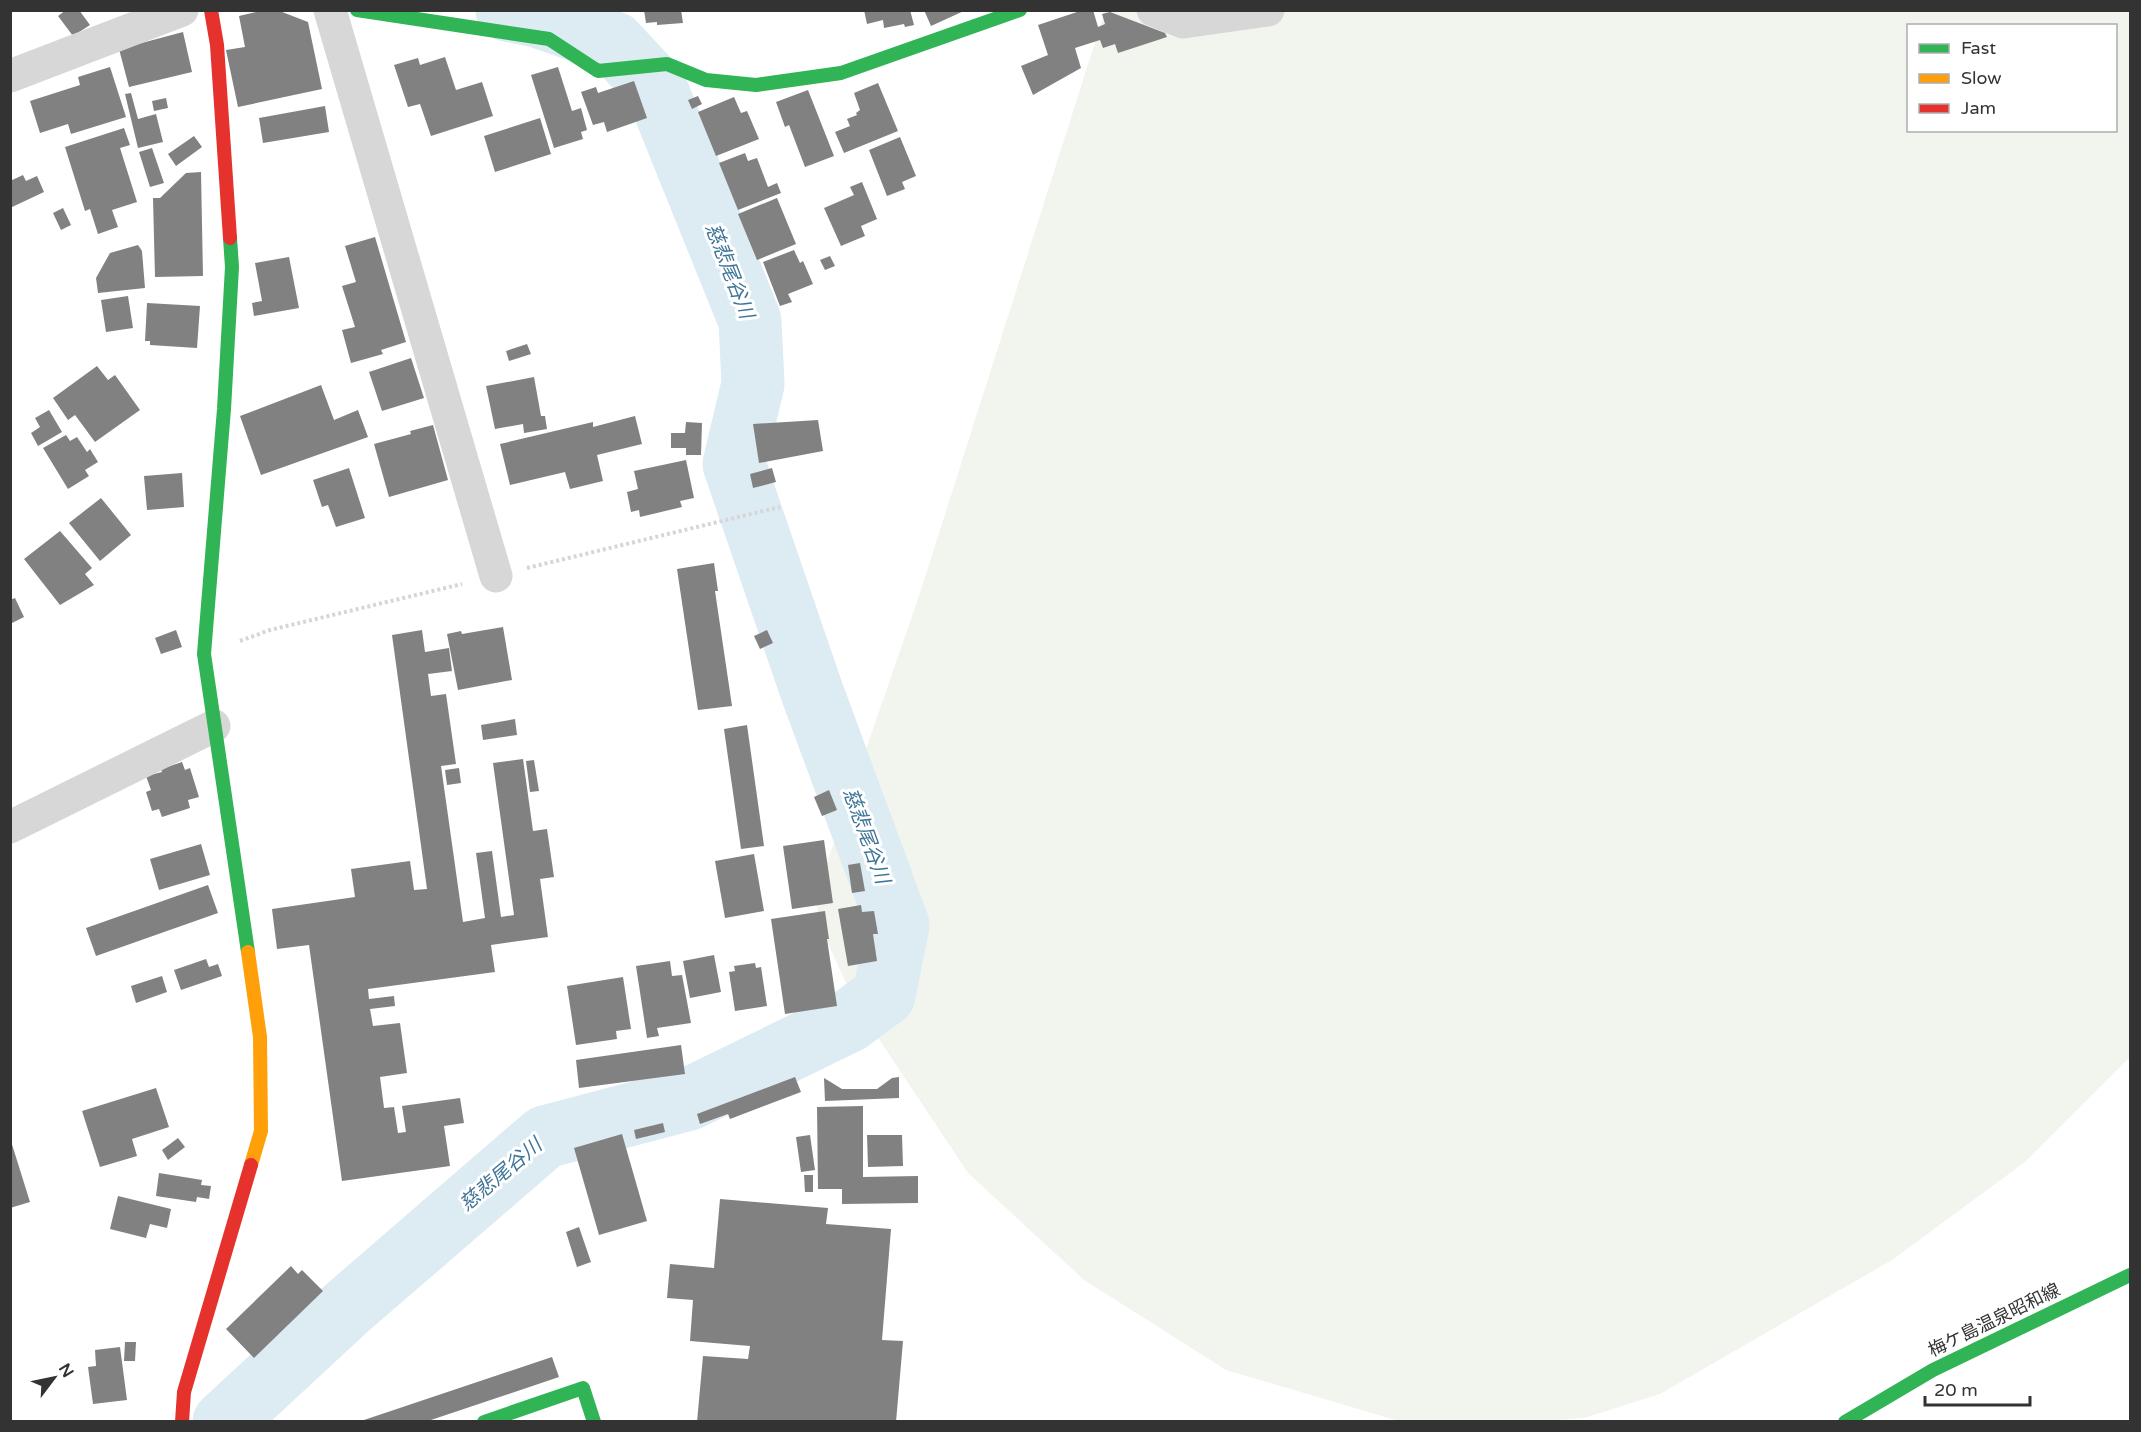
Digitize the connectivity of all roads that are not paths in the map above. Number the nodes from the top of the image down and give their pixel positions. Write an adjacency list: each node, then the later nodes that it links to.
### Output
1 (182, 10): 8 (street)
2 (211, 10): 10 (street)
3 (330, 10): 9 (street)
4 (357, 10): 5 (street)
5 (1020, 10)
6 (1153, 10): 7 (street)
7 (1268, 10)
8 (10, 76)
9 (496, 576)
10 (214, 726): 11 (street); 13 (street)
11 (10, 827)
12 (2130, 1275): 16 (street, 梅ケ島温泉昭和線)
13 (182, 1422)
14 (484, 1422): 15 (street)
15 (594, 1422)
16 (1845, 1422)

